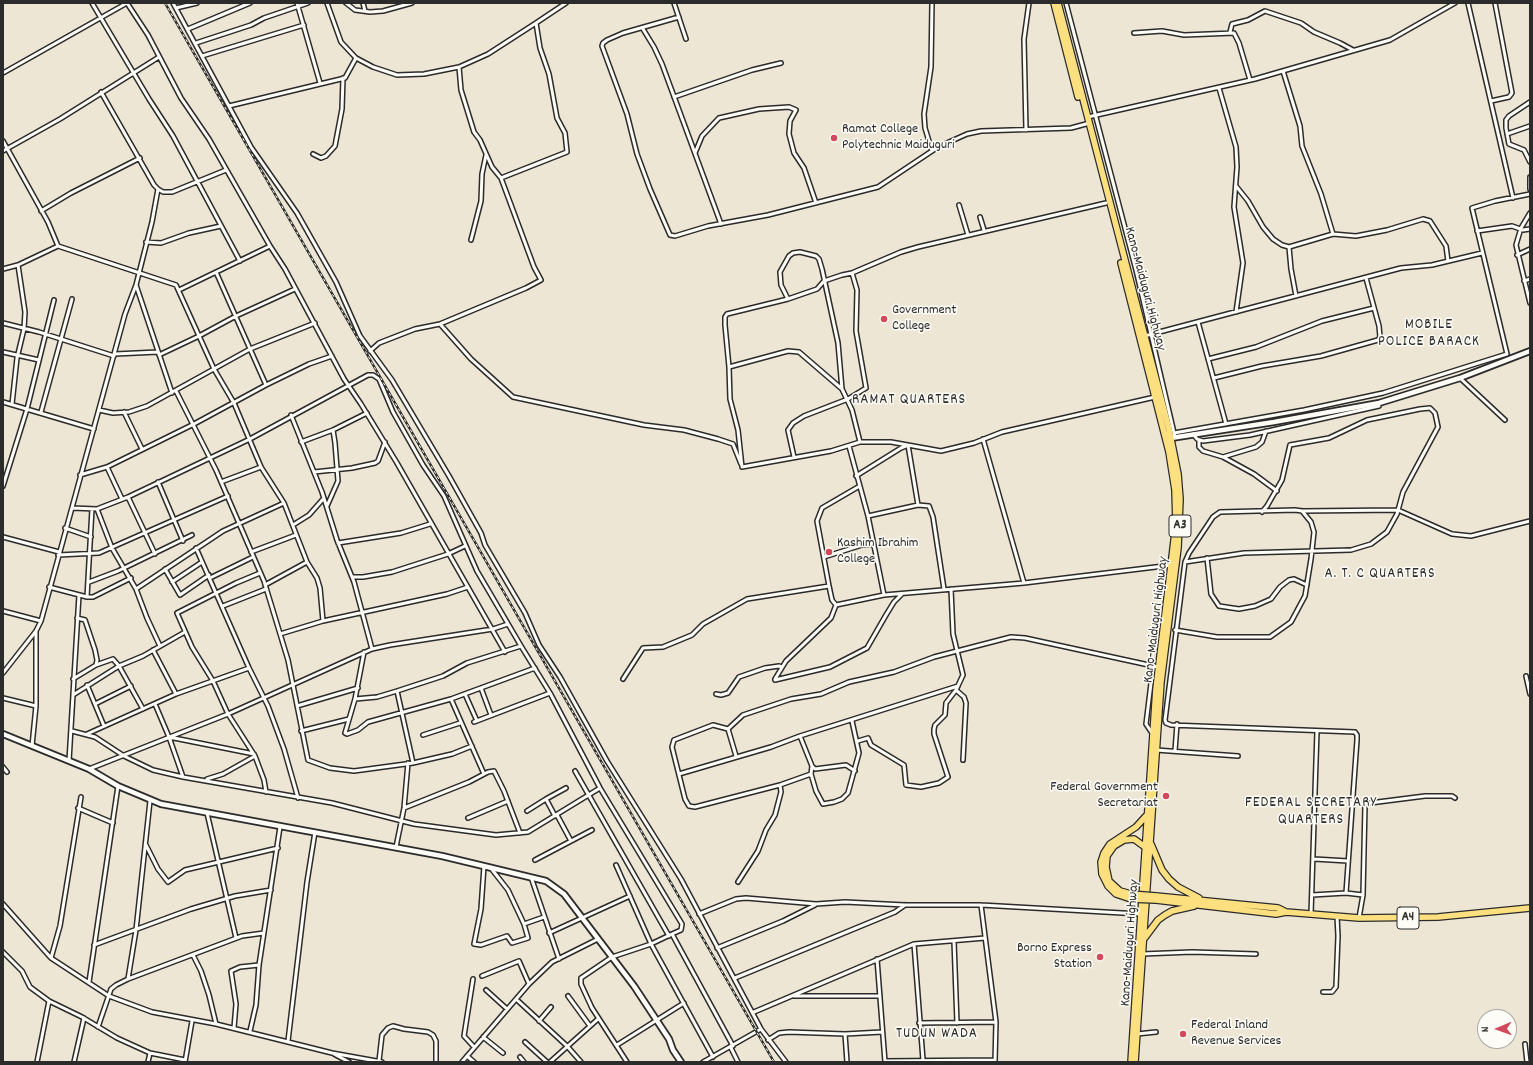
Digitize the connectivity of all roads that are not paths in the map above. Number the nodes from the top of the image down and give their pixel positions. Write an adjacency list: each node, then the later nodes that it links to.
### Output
1 (92, 3): 27 (street)
2 (127, 3): 27 (street); 38 (street)
3 (173, 3): 24 (street)
4 (197, 3): 24 (street)
5 (250, 3): 30 (street)
6 (308, 3): 22 (street)
7 (327, 3): 39 (street)
8 (346, 3): 25 (street)
9 (363, 3): 25 (street)
10 (396, 3): 23 (street)
11 (412, 3): 23 (street)
12 (566, 3): 28 (street)
13 (674, 3): 26 (street)
14 (932, 3): 65 (street)
15 (1029, 3): 58 (street)
16 (1054, 3): 56 (highway, Kano-Maiduguri Highway / A3)
17 (1058, 3): 55 (highway, Kano-Maiduguri Highway / A3)
18 (1066, 3): 54 (street)
19 (1454, 3): 36 (street)
20 (1468, 3): 51 (street)
21 (1494, 3): 51 (street)
22 (297, 5): 29 (street); 35 (street)
23 (397, 7): 25 (street)
24 (176, 8): 30 (street)
25 (365, 11)
26 (679, 17): 31 (street); 34 (street)
27 (101, 18): 43 (street); 44 (street)
28 (536, 23): 41 (street); 73 (street)
29 (304, 25): 37 (street); 47 (street)
30 (188, 29): 35 (street)
31 (643, 29): 50 (street); 86 (street)
32 (1230, 32): 33 (street); 36 (street); 46 (street)
33 (1134, 33)
34 (686, 39)
35 (196, 43): 37 (street)
36 (1353, 50): 42 (street)
37 (202, 56): 53 (street)
38 (160, 57): 43 (street); 71 (street)
39 (356, 58): 41 (street); 45 (street)
40 (781, 64): 50 (street)
41 (459, 67): 68 (street)
42 (1283, 71): 46 (street); 92 (street)
43 (133, 72): 49 (street); 74 (street)
44 (3, 73)
45 (343, 78): 47 (street); 67 (street)
46 (1250, 80): 48 (street)
47 (320, 83): 53 (street)
48 (1219, 88): 54 (street); 75 (street)
49 (101, 92): 63 (street); 69 (street)
50 (674, 97): 66 (street)
51 (1490, 101): 62 (street)
52 (1530, 102): 59 (street)
53 (229, 106): 134 (street)
54 (1096, 115): 55 (street); 131 (street)
55 (1088, 117): 131 (highway, Kano-Maiduguri Highway / A3)
56 (1086, 124): 58 (street); 81 (highway, Kano-Maiduguri Highway / A3)
57 (1530, 126): 59 (street)
58 (1026, 130): 65 (street)
59 (1507, 134): 61 (street)
60 (3, 141): 63 (street)
61 (1509, 144): 62 (street); 70 (street)
62 (1501, 146): 79 (street)
63 (8, 149): 64 (street); 83 (street)
64 (3, 151)
65 (932, 151): 80 (street)
66 (695, 153): 80 (street); 86 (street)
67 (313, 154)
68 (486, 155): 73 (street); 94 (street)
69 (140, 158): 76 (street); 83 (street)
70 (1530, 162)
71 (226, 170): 74 (street); 97 (street)
72 (1530, 177): 77 (street)
73 (501, 178): 127 (street)
74 (197, 182): 76 (street); 87 (street)
75 (1236, 186): 98 (street); 122 (street)
76 (158, 189): 95 (street)
77 (1530, 189)
78 (1530, 194): 79 (street)
79 (1512, 198): 91 (street)
80 (816, 203): 86 (street)
81 (1106, 203): 90 (street); 153 (highway, Kano-Maiduguri Highway / A3)
82 (959, 205): 93 (street)
83 (41, 211): 96 (street)
84 (1530, 213): 88 (street)
85 (980, 217): 90 (street)
86 (720, 224)
87 (221, 226): 95 (street); 102 (street)
88 (1521, 228): 89 (street); 91 (street); 101 (street)
89 (1530, 229)
90 (984, 230): 93 (street)
91 (1477, 231): 100 (street)
92 (1332, 234): 98 (street); 103 (street)
93 (968, 235): 108 (street)
94 (470, 240)
95 (146, 242): 106 (street)
96 (58, 246): 104 (street); 106 (street)
97 (270, 246): 102 (street); 114 (street)
98 (1289, 247): 116 (street)
99 (1530, 249): 101 (street)
100 (1482, 253): 103 (street); 138 (street)
101 (1517, 255): 112 (street)
102 (240, 260): 107 (street)
103 (1448, 261): 109 (street)
104 (18, 265): 105 (street); 128 (street)
105 (3, 269)
106 (138, 271): 113 (street); 115 (street)
107 (216, 272): 115 (street); 123 (street)
108 (852, 273): 111 (street); 154 (street)
109 (1366, 278): 116 (street); 121 (street)
110 (1530, 279): 112 (street)
111 (824, 281): 118 (street); 118 (street); 151 (street)
112 (1524, 281): 120 (street)
113 (136, 285): 137 (street); 140 (street)
114 (295, 289): 123 (street); 126 (street)
115 (179, 290): 130 (street)
116 (1296, 296): 122 (street)
117 (72, 299): 132 (street)
118 (788, 299): 145 (street)
119 (54, 300): 129 (street)
120 (1530, 303)
121 (1374, 308): 142 (street); 147 (street)
122 (1236, 312): 124 (street)
123 (236, 316): 130 (street); 133 (street)
124 (1198, 322): 131 (street); 142 (street)
125 (3, 323): 128 (street)
126 (315, 323): 133 (street); 141 (street)
127 (440, 324): 134 (street); 187 (street)
128 (24, 329): 129 (street); 139 (street)
129 (46, 334): 132 (street); 144 (street)
130 (199, 336): 137 (street); 146 (street)
131 (1147, 336): 172 (highway, Kano-Maiduguri Highway / A3)
132 (61, 339): 140 (street); 161 (street)
133 (250, 349): 146 (street); 149 (street)
134 (370, 351): 410 (street)
135 (1530, 351): 143 (street)
136 (3, 352): 139 (street)
137 (159, 354): 140 (street); 152 (street)
138 (1507, 354): 143 (street); 167 (street)
139 (18, 355): 144 (street); 157 (street)
140 (114, 355): 160 (street)
141 (332, 356): 149 (street); 150 (street)
142 (1208, 358): 147 (street)
143 (1509, 359): 148 (street)
144 (39, 360): 159 (street)
145 (729, 367): 151 (street); 187 (street)
146 (214, 369): 152 (street); 156 (street)
147 (1214, 378): 167 (street)
148 (1460, 378): 165 (street); 171 (street)
149 (266, 384): 156 (street)
150 (349, 385): 163 (street); 164 (street); 225 (street)
151 (842, 389): 154 (street)
152 (174, 392): 162 (street); 166 (street)
153 (1155, 397): 174 (street); 240 (highway, Kano-Maiduguri Highway / A3)
154 (848, 400): 178 (street); 183 (street)
155 (3, 402): 157 (street)
156 (234, 403): 166 (street); 173 (street)
157 (12, 404): 159 (street)
158 (1378, 406): 170 (street)
159 (28, 409): 161 (street); 194 (street)
160 (99, 410): 162 (street); 168 (street)
161 (41, 412): 168 (street)
162 (124, 412): 181 (street)
163 (367, 413): 169 (street); 177 (street)
164 (291, 416): 173 (street); 176 (street)
165 (1506, 420)
166 (194, 424): 181 (street); 182 (street)
167 (1226, 424): 172 (street)
168 (94, 429): 190 (street)
169 (333, 430): 176 (street); 188 (street)
170 (1266, 431): 175 (street); 184 (street)
171 (1193, 434): 172 (street); 175 (street)
172 (1173, 436): 337 (highway, Kano-Maiduguri Highway / A3)
173 (250, 439): 182 (street); 186 (street)
174 (983, 439): 179 (street); 249 (street)
175 (1199, 440): 184 (street)
176 (301, 442): 189 (street)
177 (385, 442): 188 (street); 214 (street)
178 (860, 442): 179 (street); 180 (street)
179 (908, 445): 191 (street); 202 (street)
180 (849, 446): 183 (street); 191 (street)
181 (142, 449): 185 (street)
182 (210, 457): 192 (street); 193 (street)
183 (794, 457): 187 (street)
184 (1223, 457): 196 (street)
185 (107, 466): 190 (street); 200 (street)
186 (261, 467): 193 (street); 201 (street)
187 (742, 467)
188 (336, 470): 189 (street); 203 (street)
189 (314, 472): 199 (street)
190 (80, 475): 204 (street)
191 (856, 476): 195 (street)
192 (158, 482): 198 (street); 211 (street)
193 (222, 482): 197 (street)
194 (3, 486)
195 (858, 487): 210 (street); 234 (street)
196 (1277, 491): 207 (street); 209 (street)
197 (228, 496): 211 (street); 213 (street)
198 (128, 497): 200 (street); 217 (street)
199 (324, 498): 203 (street); 215 (street)
200 (122, 499): 206 (street)
201 (284, 503): 213 (street); 215 (street)
202 (918, 505): 210 (street); 256 (street)
203 (327, 506): 223 (street)
204 (72, 508): 205 (street); 216 (street)
205 (92, 509): 206 (street); 221 (street)
206 (97, 509): 226 (street)
207 (1398, 510): 208 (street); 212 (street); 228 (street)
208 (1302, 511): 209 (street); 228 (street)
209 (1261, 512): 239 (street)
210 (868, 516): 224 (street)
211 (173, 519): 217 (street); 222 (street)
212 (1530, 521)
213 (240, 523): 227 (street); 229 (street)
214 (430, 524): 223 (street); 232 (street)
215 (293, 525): 219 (street)
216 (65, 528): 221 (street); 230 (street)
217 (145, 533): 226 (street); 231 (street)
218 (192, 535): 222 (street)
219 (296, 535): 229 (street); 238 (street)
220 (3, 537): 230 (street)
221 (91, 537): 233 (street)
222 (182, 541): 231 (street)
223 (338, 543): 245 (street)
224 (873, 544): 234 (street); 261 (street)
225 (465, 546): 232 (street); 270 (street)
226 (112, 548): 233 (street); 241 (street)
227 (196, 548): 237 (street); 242 (street)
228 (1312, 550): 236 (street); 250 (street)
229 (251, 552): 235 (street)
230 (58, 554): 233 (street); 252 (street)
231 (155, 554): 241 (street)
232 (448, 554): 245 (street); 254 (street)
233 (90, 555): 247 (street)
234 (824, 556): 251 (street)
235 (253, 557): 243 (street); 244 (street)
236 (1207, 558): 239 (street); 250 (street)
237 (202, 562): 244 (street); 248 (street)
238 (307, 562): 253 (street); 269 (street)
239 (1185, 562): 272 (street)
240 (1172, 565): 249 (street); 285 (highway, Kano-Maiduguri Highway / A3)
241 (125, 568): 246 (street); 247 (street)
242 (166, 569): 248 (street); 255 (street)
243 (260, 573): 253 (street); 258 (street)
244 (209, 576): 248 (street); 258 (street)
245 (352, 577): 266 (street)
246 (130, 578): 255 (street); 262 (street)
247 (89, 582): 262 (street)
248 (172, 582)
249 (1024, 583): 257 (street)
250 (1307, 585): 272 (street)
251 (829, 586): 263 (street); 292 (street)
252 (49, 587): 260 (street); 268 (street)
253 (266, 587): 264 (street); 275 (street)
254 (468, 587): 266 (street); 271 (street)
255 (136, 589): 276 (street)
256 (944, 589): 257 (street); 259 (street)
257 (951, 589): 280 (street)
258 (217, 593): 264 (street); 274 (street)
259 (902, 594): 261 (street); 288 (street)
260 (79, 595): 262 (street); 267 (street)
261 (884, 595): 263 (street)
262 (87, 598)
263 (836, 605): 288 (street)
264 (223, 606): 286 (street)
265 (3, 611): 268 (street)
266 (362, 613): 269 (street); 279 (street)
267 (77, 618): 283 (street); 291 (street)
268 (41, 621): 273 (street)
269 (323, 621): 275 (street)
270 (508, 624): 271 (street); 277 (street)
271 (493, 629): 279 (street); 282 (street)
272 (1175, 630): 323 (street)
273 (36, 631): 289 (street); 314 (street)
274 (185, 632): 276 (street); 293 (street)
275 (280, 634): 294 (street)
276 (160, 646): 278 (street)
277 (522, 646): 282 (street); 287 (street)
278 (153, 650): 284 (street); 302 (street)
279 (372, 650): 281 (street)
280 (956, 651): 285 (street); 297 (street); 325 (street)
281 (364, 652): 294 (street); 298 (street)
282 (505, 652): 301 (street)
283 (96, 665): 284 (street); 291 (street)
284 (120, 666): 295 (street); 296 (street)
285 (1155, 667): 337 (highway, Kano-Maiduguri Highway / A3)
286 (249, 668): 293 (street); 309 (street)
287 (535, 668): 299 (street); 304 (street)
288 (782, 668): 305 (street)
289 (3, 674)
290 (1526, 676): 306 (street)
291 (74, 679): 307 (street)
292 (623, 679)
293 (212, 681): 302 (street); 317 (street)
294 (293, 684): 309 (street); 315 (street)
295 (87, 685): 307 (street); 312 (street)
296 (131, 686): 312 (street); 316 (street)
297 (958, 686): 300 (street); 321 (street)
298 (358, 688): 310 (street); 315 (street)
299 (480, 688): 303 (street); 319 (street)
300 (956, 690): 334 (street); 343 (street)
301 (397, 691): 310 (street); 318 (street)
302 (176, 694): 313 (street)
303 (465, 694): 311 (street); 319 (street)
304 (550, 694): 319 (street); 361 (street)
305 (716, 694)
306 (1530, 694)
307 (73, 695): 326 (street)
308 (3, 698): 314 (street)
309 (264, 698): 317 (street); 365 (street)
310 (355, 699): 320 (street)
311 (451, 699): 318 (street); 322 (street)
312 (95, 704): 324 (street)
313 (155, 704): 316 (street); 333 (street)
314 (36, 706): 335 (street)
315 (297, 706): 327 (street)
316 (143, 709): 324 (street)
317 (228, 714): 333 (street); 339 (street)
318 (402, 714): 320 (street); 345 (street)
319 (491, 715)
320 (349, 719): 327 (street)
321 (852, 720): 332 (street); 334 (street)
322 (460, 723): 331 (street); 336 (street)
323 (1177, 724): 328 (street); 338 (street)
324 (104, 726): 330 (street)
325 (728, 729): 341 (street); 354 (street)
326 (72, 731): 330 (street); 344 (street)
327 (301, 731): 346 (street)
328 (1317, 731): 389 (street); 392 (street)
329 (3, 734): 335 (street)
330 (87, 734): 340 (street)
331 (423, 735)
332 (800, 736): 341 (street); 347 (street)
333 (169, 737): 339 (street); 340 (street); 356 (street)
334 (858, 741): 351 (street)
335 (32, 746): 344 (street)
336 (472, 746): 345 (street); 353 (street)
337 (1154, 750): 338 (street); 374 (highway, Kano-Maiduguri Highway / A3); 384 (highway, Kano-Maiduguri Highway / A3)
338 (1175, 751): 342 (street)
339 (254, 755): 357 (street); 362 (street)
340 (124, 756): 349 (street); 356 (street)
341 (736, 756): 354 (street)
342 (1238, 756)
343 (963, 760)
344 (69, 761): 349 (street)
345 (413, 762): 346 (street)
346 (408, 764): 371 (street)
347 (812, 766): 351 (street); 355 (street)
348 (3, 767): 352 (street)
349 (89, 769): 359 (street)
350 (575, 771): 363 (street)
351 (855, 771): 355 (street)
352 (7, 772)
353 (484, 774): 369 (street); 371 (street)
354 (679, 774): 358 (street)
355 (811, 774): 358 (street)
356 (182, 777): 357 (street)
357 (203, 780): 362 (street)
358 (780, 785): 396 (street)
359 (118, 786): 368 (street); 378 (street)
360 (566, 788): 367 (street)
361 (600, 788): 363 (street); 421 (street)
362 (266, 792): 365 (street)
363 (588, 795): 375 (street); 421 (street)
364 (81, 797): 370 (street)
365 (298, 798): 377 (street)
366 (1455, 798): 400 (street)
367 (546, 799): 372 (street); 375 (street)
368 (150, 801): 373 (street); 385 (street)
369 (508, 801): 376 (street); 382 (street)
370 (78, 808): 378 (street); 436 (street)
371 (404, 808): 377 (street)
372 (527, 811)
373 (207, 813): 379 (street); 391 (street)
374 (1147, 814): 387 (highway, Kano-Maiduguri Highway / A3); 402 (highway, A4)
375 (556, 816): 382 (street); 383 (street)
376 (468, 818)
377 (402, 821): 382 (street); 386 (street)
378 (113, 823): 429 (street)
379 (280, 827): 381 (street); 388 (street)
380 (592, 830): 383 (street)
381 (315, 832): 386 (street); 478 (street)
382 (520, 833)
383 (571, 841): 390 (street)
384 (1150, 842): 404 (highway); 425 (highway, Kano-Maiduguri Highway / A3)
385 (145, 843): 391 (street); 418 (street)
386 (396, 847): 394 (street)
387 (1145, 847): 402 (highway, A4); 411 (highway, Kano-Maiduguri Highway / A3)
388 (278, 848): 391 (street); 397 (street)
389 (1314, 859): 392 (street); 399 (street)
390 (535, 860)
391 (219, 861): 403 (street)
392 (1348, 861): 398 (street)
393 (616, 865): 401 (street)
394 (487, 866): 395 (street); 417 (street); 417 (street)
395 (531, 876): 414 (street); 416 (street)
396 (738, 882)
397 (271, 890): 403 (street); 419 (street)
398 (1346, 893): 399 (street); 400 (street)
399 (1312, 895): 412 (street)
400 (1363, 895): 415 (street)
401 (630, 896): 416 (street); 427 (street)
402 (1131, 896): 404 (highway, A4, bridge)
403 (228, 898): 418 (street); 422 (street)
404 (1203, 902): 412 (highway, A4); 425 (highway)
405 (3, 904): 436 (street)
406 (816, 904): 407 (street); 410 (street); 430 (street)
407 (905, 905): 408 (street); 442 (street)
408 (981, 906): 411 (street); 423 (street)
409 (1530, 908): 415 (highway, A4)
410 (699, 914): 430 (street)
411 (1140, 914): 512 (highway, Kano-Maiduguri Highway / A3)
412 (1311, 914): 413 (highway, A4)
413 (1337, 916): 415 (highway, A4); 447 (street)
414 (544, 917): 417 (street); 420 (street)
415 (1359, 918)
416 (581, 919): 420 (street); 424 (street)
417 (524, 924)
418 (136, 930): 429 (street); 441 (street)
419 (264, 933): 422 (street); 439 (street)
420 (549, 933): 437 (street)
421 (670, 935): 427 (street); 484 (street)
422 (236, 938): 434 (street)
423 (985, 938): 426 (street); 464 (street)
424 (598, 939): 435 (street); 437 (street)
425 (1143, 940): 432 (highway, Kano-Maiduguri Highway / A3)
426 (954, 941): 428 (street); 463 (street)
427 (651, 944): 435 (street); 454 (street)
428 (914, 944): 438 (street); 465 (street)
429 (94, 945): 444 (street)
430 (716, 948): 442 (street)
431 (3, 952): 453 (street)
432 (1142, 954): 433 (street); 475 (highway, Kano-Maiduguri Highway / A3)
433 (1256, 954)
434 (193, 955): 441 (street); 466 (street)
435 (612, 957): 459 (street); 460 (street)
436 (51, 958): 444 (street)
437 (559, 959): 445 (street)
438 (877, 959): 450 (street); 451 (street)
439 (259, 965): 469 (street); 471 (street)
440 (482, 976): 445 (street)
441 (128, 978): 448 (street)
442 (734, 978): 457 (street)
443 (473, 979): 483 (street)
444 (89, 982): 448 (street)
445 (529, 984): 452 (street)
446 (486, 990): 456 (street)
447 (1323, 992)
448 (109, 996): 461 (street); 468 (street)
449 (568, 996): 467 (street)
450 (792, 996): 451 (street); 457 (street)
451 (880, 996): 472 (street)
452 (516, 999): 456 (street); 462 (street)
453 (49, 1001): 458 (street); 495 (street)
454 (684, 1003): 460 (street); 490 (street)
455 (551, 1007): 462 (street)
456 (507, 1009): 476 (street)
457 (754, 1012): 470 (street)
458 (84, 1018): 468 (street); 496 (street)
459 (598, 1019): 467 (street); 481 (street)
460 (656, 1019): 481 (street); 507 (street)
461 (192, 1021): 466 (street); 492 (street)
462 (539, 1021): 482 (street)
463 (957, 1022): 464 (street); 465 (street)
464 (996, 1022): 494 (street)
465 (919, 1023): 491 (street)
466 (216, 1024): 469 (street)
467 (590, 1026): 482 (street)
468 (98, 1027): 485 (street)
469 (234, 1028): 471 (street)
470 (761, 1029): 477 (street); 484 (street)
471 (250, 1031): 478 (street)
472 (882, 1032): 474 (street); 493 (street)
473 (1156, 1032): 475 (street)
474 (845, 1034): 477 (street); 511 (street)
475 (1137, 1034): 513 (highway, Kano-Maiduguri Highway / A3)
476 (483, 1037): 483 (street); 487 (street)
477 (768, 1040): 510 (street)
478 (288, 1041): 486 (street)
479 (525, 1042): 504 (street)
480 (1525, 1044): 514 (street)
481 (617, 1045): 506 (street)
482 (567, 1046): 504 (street); 505 (street)
483 (474, 1047): 488 (street)
484 (732, 1047): 490 (street); 509 (street)
485 (150, 1053): 492 (street); 497 (street)
486 (332, 1053): 498 (street); 499 (street)
487 (503, 1053)
488 (467, 1056): 501 (street); 502 (street)
489 (520, 1057): 503 (street)
490 (713, 1057): 508 (street)
491 (923, 1060): 493 (street); 494 (street)
492 (185, 1061)
493 (885, 1061)
494 (995, 1061)
495 (37, 1062)
496 (74, 1062)
497 (148, 1062)
498 (349, 1062)
499 (381, 1062): 500 (street)
500 (436, 1062)
501 (462, 1062)
502 (474, 1062)
503 (524, 1062)
504 (549, 1062)
505 (581, 1062)
506 (627, 1062)
507 (681, 1062)
508 (704, 1062)
509 (738, 1062)
510 (786, 1062)
511 (847, 1062)
512 (1131, 1062)
513 (1135, 1062)
514 (1527, 1062)

